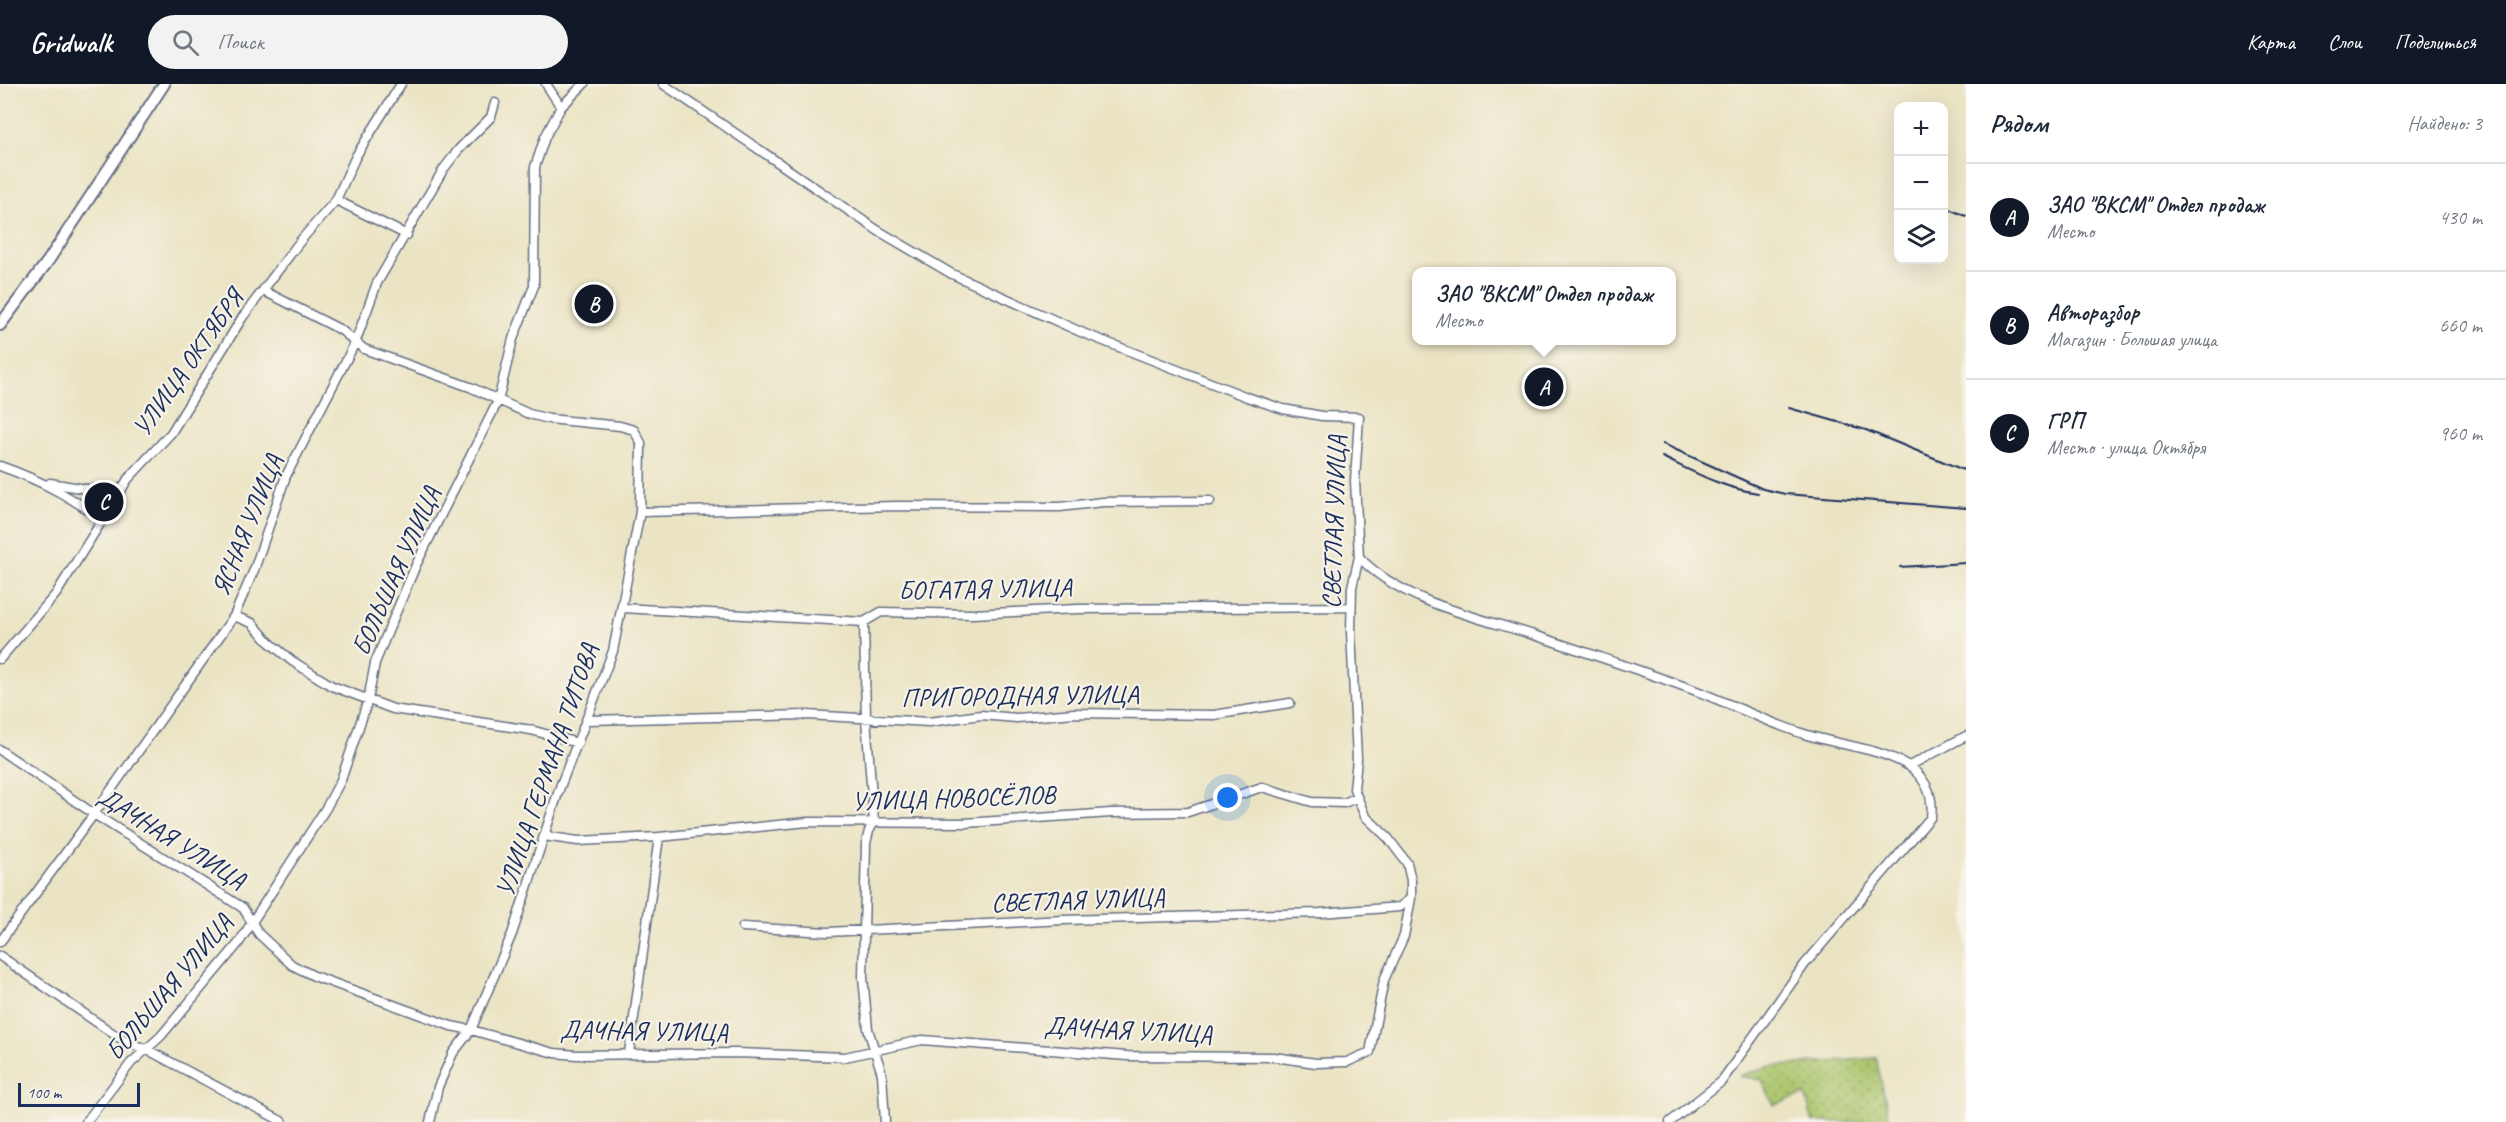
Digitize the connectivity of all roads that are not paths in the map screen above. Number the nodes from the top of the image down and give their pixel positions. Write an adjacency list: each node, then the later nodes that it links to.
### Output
1 (164, 84): 11 (main road)
2 (401, 84): 8 (street, УЛИЦА ОКТЯБРЯ)
3 (546, 84): 7 (street)
4 (584, 84): 7 (street, БОЛЬШАЯ УЛИЦА)
5 (663, 84): 20 (street, СВЕТЛАЯ УЛИЦА)
6 (495, 103): 9 (street, ЯСНАЯ УЛИЦА)
7 (561, 107): 13 (street, БОЛЬШАЯ УЛИЦА)
8 (336, 200): 9 (street); 10 (street, УЛИЦА ОКТЯБРЯ)
9 (407, 235): 12 (street, ЯСНАЯ УЛИЦА)
10 (264, 291): 12 (street); 16 (street, УЛИЦА ОКТЯБРЯ)
11 (0, 325)
12 (356, 343): 13 (street); 23 (street, ЯСНАЯ УЛИЦА)
13 (498, 401): 18 (street, УЛИЦА ГЕРМАНА ТИТОВА); 26 (street, БОЛЬШАЯ УЛИЦА)
14 (0, 466): 15 (street)
15 (41, 481): 16 (street); 19 (street)
16 (122, 489): 19 (street, УЛИЦА ОКТЯБРЯ)
17 (1210, 501): 18 (street)
18 (640, 512): 21 (street, УЛИЦА ГЕРМАНА ТИТОВА)
19 (103, 520): 25 (street, УЛИЦА ОКТЯБРЯ)
20 (1359, 557): 22 (street, СВЕТЛАЯ УЛИЦА); 33 (street)
21 (623, 608): 24 (street, БОГАТАЯ УЛИЦА); 29 (street, УЛИЦА ГЕРМАНА ТИТОВА)
22 (1351, 608): 24 (street, БОГАТАЯ УЛИЦА); 34 (street, СВЕТЛАЯ УЛИЦА)
23 (234, 616): 26 (street); 35 (street, ЯСНАЯ УЛИЦА)
24 (864, 622): 28 (street)
25 (0, 659)
26 (368, 700): 31 (street); 40 (street, БОЛЬШАЯ УЛИЦА)
27 (1290, 703): 28 (street, ПРИГОРОДНАЯ УЛИЦА)
28 (866, 719): 29 (street, ПРИГОРОДНАЯ УЛИЦА); 36 (street)
29 (587, 720): 31 (street, УЛИЦА ГЕРМАНА ТИТОВА)
30 (1966, 736): 33 (street)
31 (578, 743): 37 (street, УЛИЦА ГЕРМАНА ТИТОВА)
32 (0, 750): 35 (street, ДАЧНАЯ УЛИЦА)
33 (1910, 766): 53 (street)
34 (1356, 798): 36 (street, УЛИЦА НОВОСЁЛОВ); 39 (street)
35 (94, 814): 40 (street, ДАЧНАЯ УЛИЦА); 43 (street, ЯСНАЯ УЛИЦА)
36 (874, 822): 38 (street, УЛИЦА НОВОСЁЛОВ); 42 (street)
37 (544, 836): 38 (street, УЛИЦА НОВОСЁЛОВ); 45 (street, УЛИЦА ГЕРМАНА ТИТОВА)
38 (659, 837): 48 (street)
39 (1411, 898): 42 (street, СВЕТЛАЯ УЛИЦА); 47 (street, ДАЧНАЯ УЛИЦА)
40 (252, 922): 45 (street, ДАЧНАЯ УЛИЦА); 46 (street, БОЛЬШАЯ УЛИЦА)
41 (743, 927): 42 (street, СВЕТЛАЯ УЛИЦА)
42 (866, 929): 47 (street)
43 (0, 942)
44 (0, 956): 46 (street)
45 (471, 1029): 48 (street, ДАЧНАЯ УЛИЦА); 51 (street, УЛИЦА ГЕРМАНА ТИТОВА)
46 (146, 1049): 49 (street, БОЛЬШАЯ УЛИЦА); 50 (street)
47 (874, 1052): 48 (street, ДАЧНАЯ УЛИЦА); 52 (street)
48 (628, 1053)
49 (86, 1122)
50 (283, 1122)
51 (430, 1122)
52 (885, 1122)
53 (1670, 1122)

